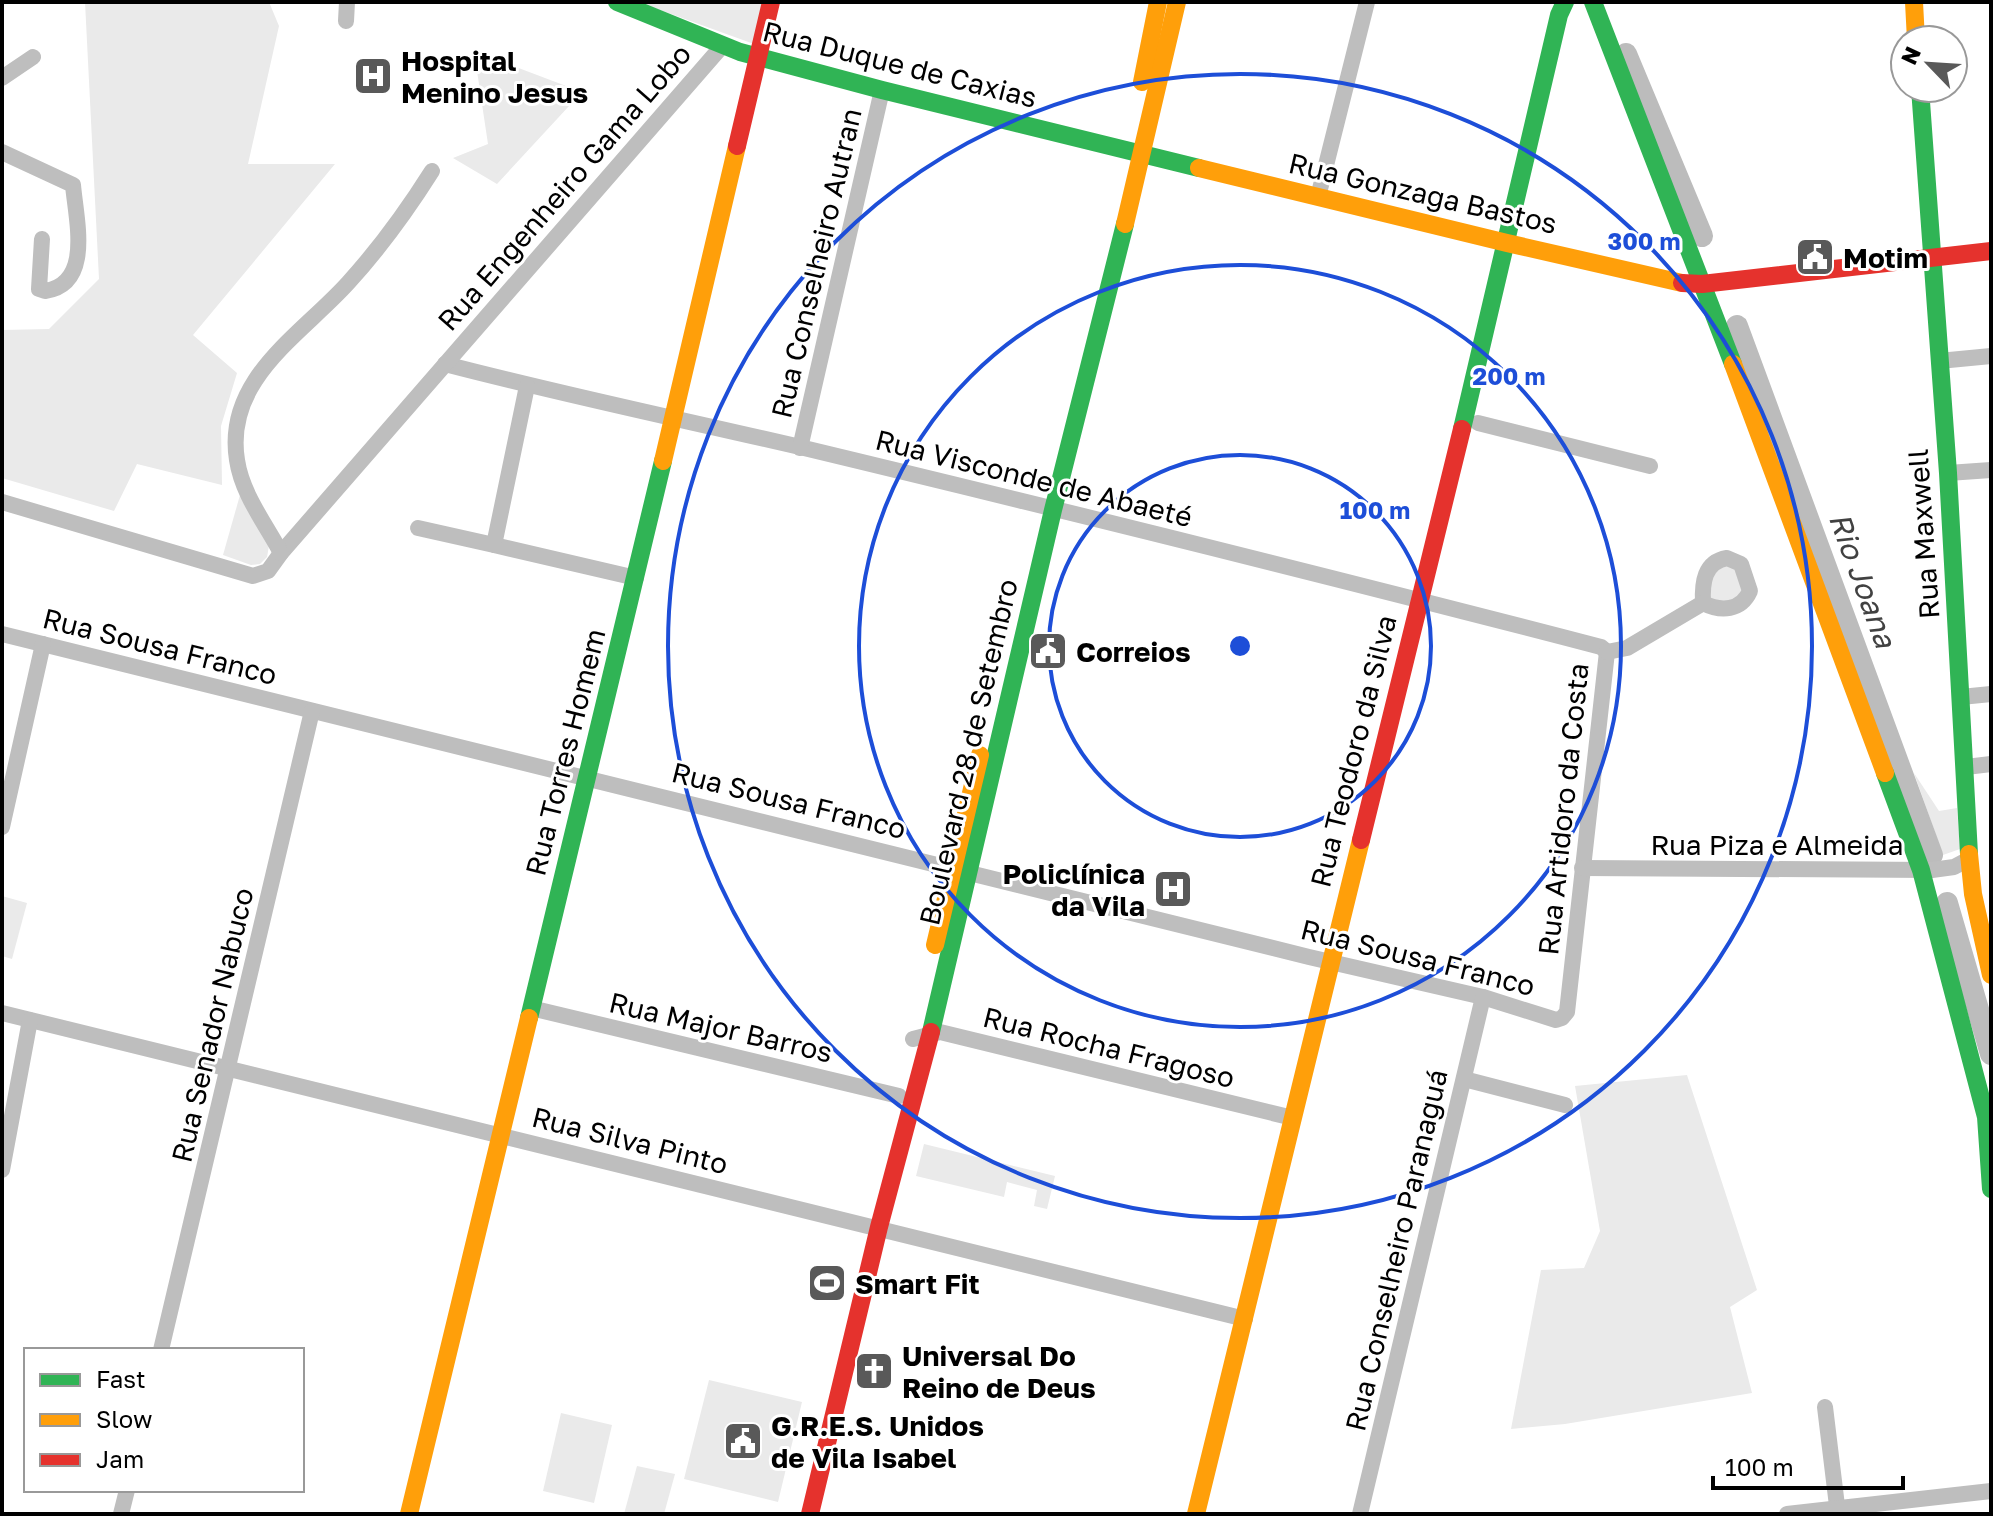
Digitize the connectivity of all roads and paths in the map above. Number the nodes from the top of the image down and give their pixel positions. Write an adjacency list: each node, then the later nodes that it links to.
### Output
1 (347, 2): 10 (street)
2 (771, 2): 14 (main road, Rua Torres Homem)
3 (1158, 2): 19 (main road, Boulevard 28 de Setembro)
4 (1177, 2): 19 (main road, Boulevard 28 de Setembro)
5 (1367, 2): 21 (street)
6 (1565, 2): 23 (main road, Rua Teodoro da Silva)
7 (1593, 2): 26 (main road)
8 (1914, 2): 11 (main road)
9 (621, 3): 12 (main road, Rua Duque de Caxias)
10 (346, 21)
11 (1915, 24)
12 (723, 45): 14 (main road, Rua Duque de Caxias); 29 (street, Rua Engenheiro Gama Lobo)
13 (33, 57): 15 (street)
14 (757, 57): 16 (main road, Rua Duque de Caxias); 31 (main road, Rua Torres Homem)
15 (2, 78)
16 (882, 90): 19 (main road, Rua Duque de Caxias); 33 (street, Rua Conselheiro Autran)
17 (1921, 104): 25 (main road, Rua Maxwell)
18 (2, 152): 22 (street)
19 (1136, 153): 21 (main road, Rua Gonzaga Bastos); 38 (main road, Boulevard 28 de Setembro)
20 (432, 171): 41 (street)
21 (1318, 197): 23 (main road, Rua Gonzaga Bastos)
22 (42, 239)
23 (1507, 243): 26 (main road, Rua Gonzaga Bastos); 43 (main road, Rua Teodoro da Silva)
24 (1991, 251): 25 (main road, Rua Gonzaga Bastos)
25 (1931, 258): 26 (main road, Rua Gonzaga Bastos); 28 (main road, Rua Maxwell)
26 (1702, 284): 58 (main road)
27 (1991, 356): 28 (street)
28 (1939, 361): 36 (main road, Rua Maxwell)
29 (445, 364): 30 (street, Rua Visconde de Abaeté); 41 (street, Rua Engenheiro Gama Lobo)
30 (527, 386): 31 (street, Rua Visconde de Abaeté); 40 (street)
31 (672, 419): 33 (street, Rua Visconde de Abaeté); 42 (main road, Rua Torres Homem)
32 (1478, 423): 34 (street)
33 (800, 448): 38 (street, Rua Visconde de Abaeté)
34 (1650, 466)
35 (1991, 470): 36 (street)
36 (1948, 473): 49 (main road, Rua Maxwell)
37 (2, 502): 41 (street, Rua Engenheiro Gama Lobo)
38 (1045, 508): 43 (street, Rua Visconde de Abaeté); 57 (main road, Boulevard 28 de Setembro)
39 (418, 528): 40 (street)
40 (494, 545): 42 (street)
41 (281, 553)
42 (636, 578): 53 (main road, Rua Torres Homem)
43 (1419, 600): 47 (street, Rua Visconde de Abaeté); 60 (main road, Rua Teodoro da Silva)
44 (1703, 603): 47 (street)
45 (2, 634): 46 (street, Rua Sousa Franco)
46 (43, 644): 50 (street, Rua Sousa Franco); 54 (street)
47 (1607, 652): 56 (street, Rua Artidoro da Costa)
48 (1991, 694): 49 (street)
49 (1961, 697): 52 (main road, Rua Maxwell)
50 (312, 711): 53 (street, Rua Sousa Franco); 68 (street, Rua Senador Nabuco)
51 (1991, 764): 52 (street)
52 (1966, 767): 55 (main road, Rua Maxwell)
53 (587, 777): 57 (street, Rua Sousa Franco); 63 (main road, Rua Torres Homem)
54 (2, 827)
55 (1969, 859): 58 (street, Rua Piza e Almeida); 59 (main road); 61 (main road, Rua Maxwell)
56 (1582, 868): 58 (street, Rua Piza e Almeida); 65 (street, Rua Artidoro da Costa)
57 (962, 870): 60 (street, Rua Sousa Franco); 67 (main road, Boulevard 28 de Setembro)
58 (1921, 870): 75 (main road)
59 (1991, 883)
60 (1330, 962): 62 (street, Rua Sousa Franco); 72 (main road, Rua Teodoro da Silva)
61 (1990, 967)
62 (1483, 997): 65 (street, Rua Sousa Franco); 69 (street, Rua Conselheiro Paranaguá)
63 (531, 1008): 70 (street, Rua Major Barros); 73 (main road, Rua Torres Homem)
64 (2, 1013): 66 (street, Rua Silva Pinto)
65 (1562, 1018)
66 (30, 1020): 68 (street, Rua Silva Pinto); 74 (street)
67 (922, 1036): 70 (main road, Boulevard 28 de Setembro); 72 (street, Rua Rocha Fragoso); 76 (main road, Boulevard 28 de Setembro)
68 (230, 1067): 73 (street, Rua Silva Pinto); 78 (street, Rua Senador Nabuco)
69 (1464, 1079): 71 (street); 88 (street, Rua Conselheiro Paranaguá)
70 (899, 1096): 76 (main road, Boulevard 28 de Setembro)
71 (1565, 1105)
72 (1293, 1118): 77 (main road, Rua Teodoro da Silva)
73 (502, 1135): 76 (street, Rua Silva Pinto); 84 (main road, Rua Torres Homem)
74 (2, 1170)
75 (1991, 1189)
76 (871, 1225): 77 (street, Rua Silva Pinto); 85 (main road, Boulevard 28 de Setembro); 86 (main road, Boulevard 28 de Setembro)
77 (1245, 1319): 87 (main road, Rua Teodoro da Silva)
78 (161, 1348)
79 (1825, 1407): 82 (street)
80 (1991, 1491): 82 (street)
81 (126, 1492): 83 (street)
82 (1838, 1511): 89 (street)
83 (121, 1514)
84 (409, 1514)
85 (794, 1514)
86 (810, 1514)
87 (1196, 1514)
88 (1360, 1514)
89 (1787, 1514)

